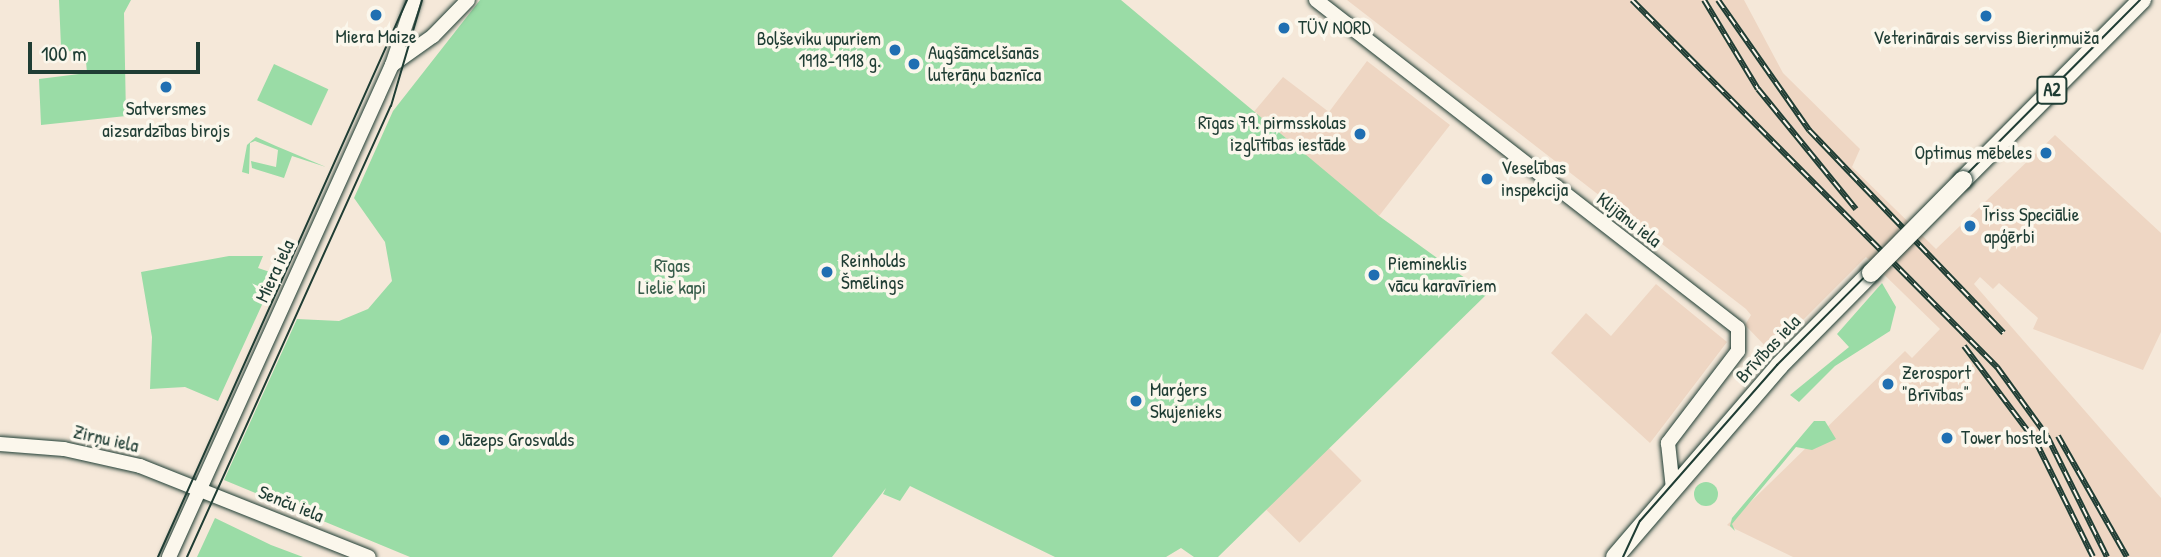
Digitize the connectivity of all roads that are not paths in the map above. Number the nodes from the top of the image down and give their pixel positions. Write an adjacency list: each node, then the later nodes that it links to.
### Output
1 (414, 0): 5 (street, Miera iela)
2 (468, 0): 5 (street)
3 (1316, 0): 8 (street, Klijānu iela)
4 (2142, 0): 8 (highway, Brīvības iela / A2, bridge)
5 (392, 65): 7 (street, Miera iela)
6 (0, 444): 7 (street, Zirņu iela)
7 (200, 488): 10 (street, Miera iela); 11 (street, Senču iela)
8 (1673, 489): 9 (highway, Brīvības iela / A2)
9 (1637, 529): 12 (highway, Brīvības iela / A2); 13 (street)
10 (169, 557)
11 (369, 557)
12 (1615, 557)
13 (1628, 557)

